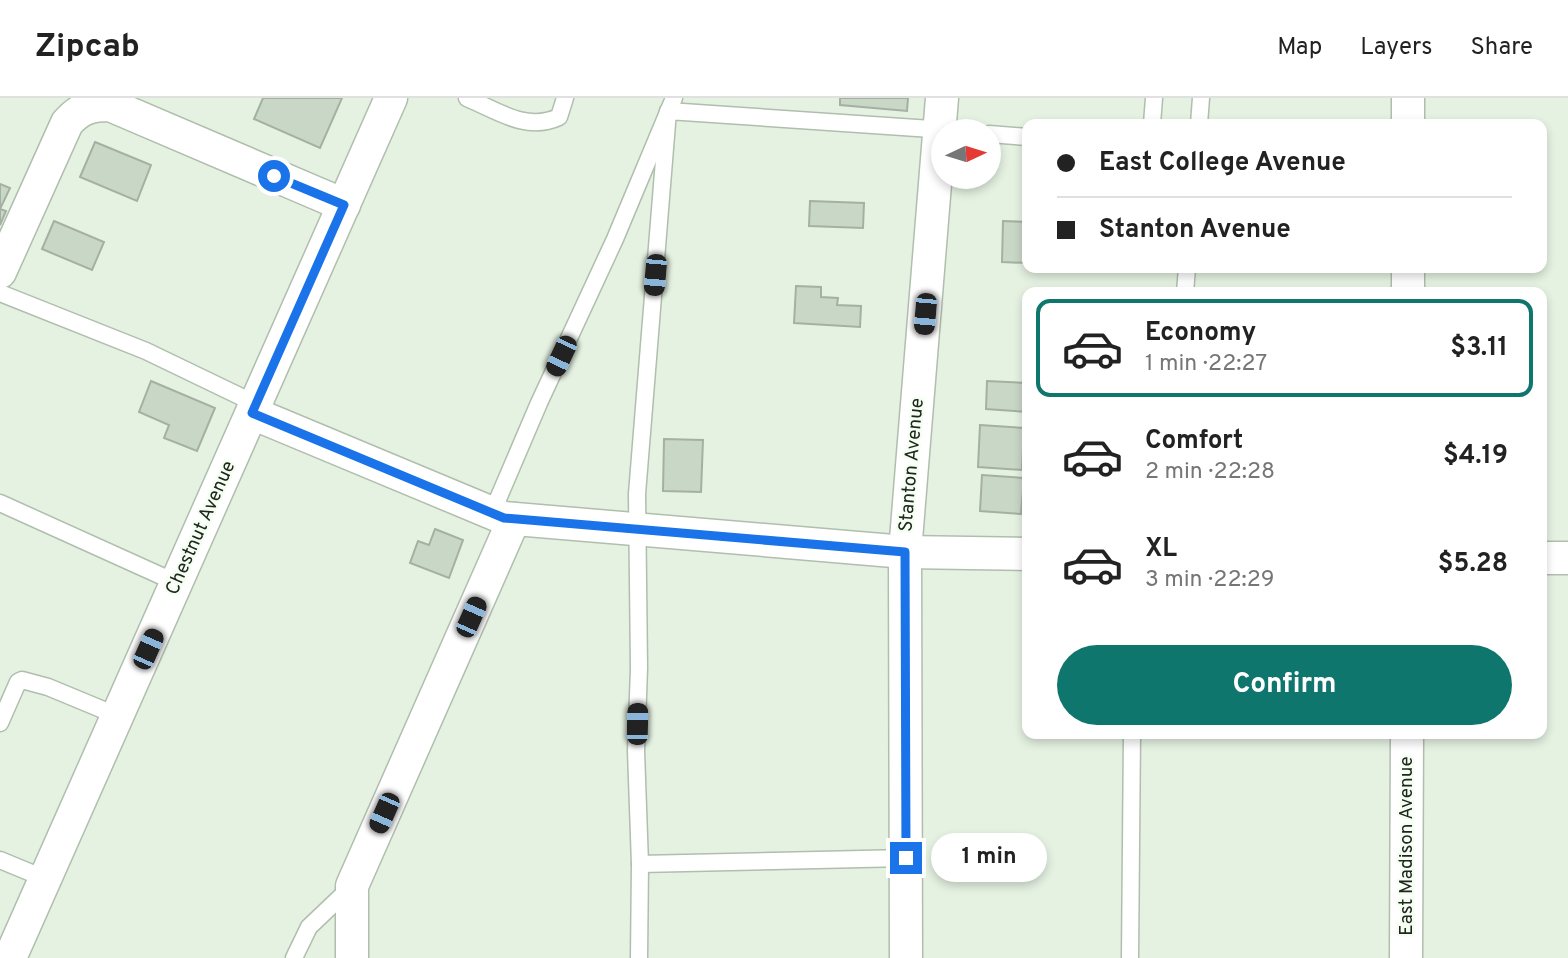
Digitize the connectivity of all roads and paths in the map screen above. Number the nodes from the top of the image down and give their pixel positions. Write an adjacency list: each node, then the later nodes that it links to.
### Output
1 (391, 98): 17 (street, Chestnut Avenue)
2 (467, 98): 3 (lane)
3 (565, 98)
4 (942, 98): 9 (street, Stanton Avenue)
5 (1154, 98): 10 (lane)
6 (1201, 98): 11 (lane)
7 (1408, 98): 12 (street)
8 (671, 104): 13 (lane); 22 (lane); 23 (lane)
9 (947, 119)
10 (1152, 119)
11 (1199, 119)
12 (1408, 119)
13 (931, 128)
14 (1001, 135): 15 (lane)
15 (1022, 137)
16 (944, 189): 24 (street, Stanton Avenue)
17 (344, 205): 18 (street); 20 (street, Chestnut Avenue)
18 (0, 272)
19 (0, 293): 20 (lane)
20 (254, 408): 22 (street); 28 (street, Chestnut Avenue)
21 (0, 503): 28 (lane)
22 (503, 516): 23 (street); 37 (street)
23 (637, 530): 24 (street); 35 (lane)
24 (905, 552): 25 (street); 33 (street, Stanton Avenue)
25 (1022, 554)
26 (1547, 558): 27 (street)
27 (1568, 558)
28 (177, 583): 29 (street, Chestnut Avenue)
29 (118, 716): 30 (lane); 36 (street, Chestnut Avenue)
30 (0, 723)
31 (1132, 739): 43 (lane)
32 (1407, 739): 44 (street, East Madison Avenue)
33 (906, 858): 35 (lane); 42 (street, Stanton Avenue)
34 (0, 860): 36 (lane)
35 (640, 864): 41 (lane)
36 (46, 879): 38 (street, Chestnut Avenue)
37 (352, 886): 39 (lane); 40 (street)
38 (10, 958)
39 (294, 958)
40 (352, 958)
41 (639, 958)
42 (906, 958)
43 (1130, 958)
44 (1406, 958)

